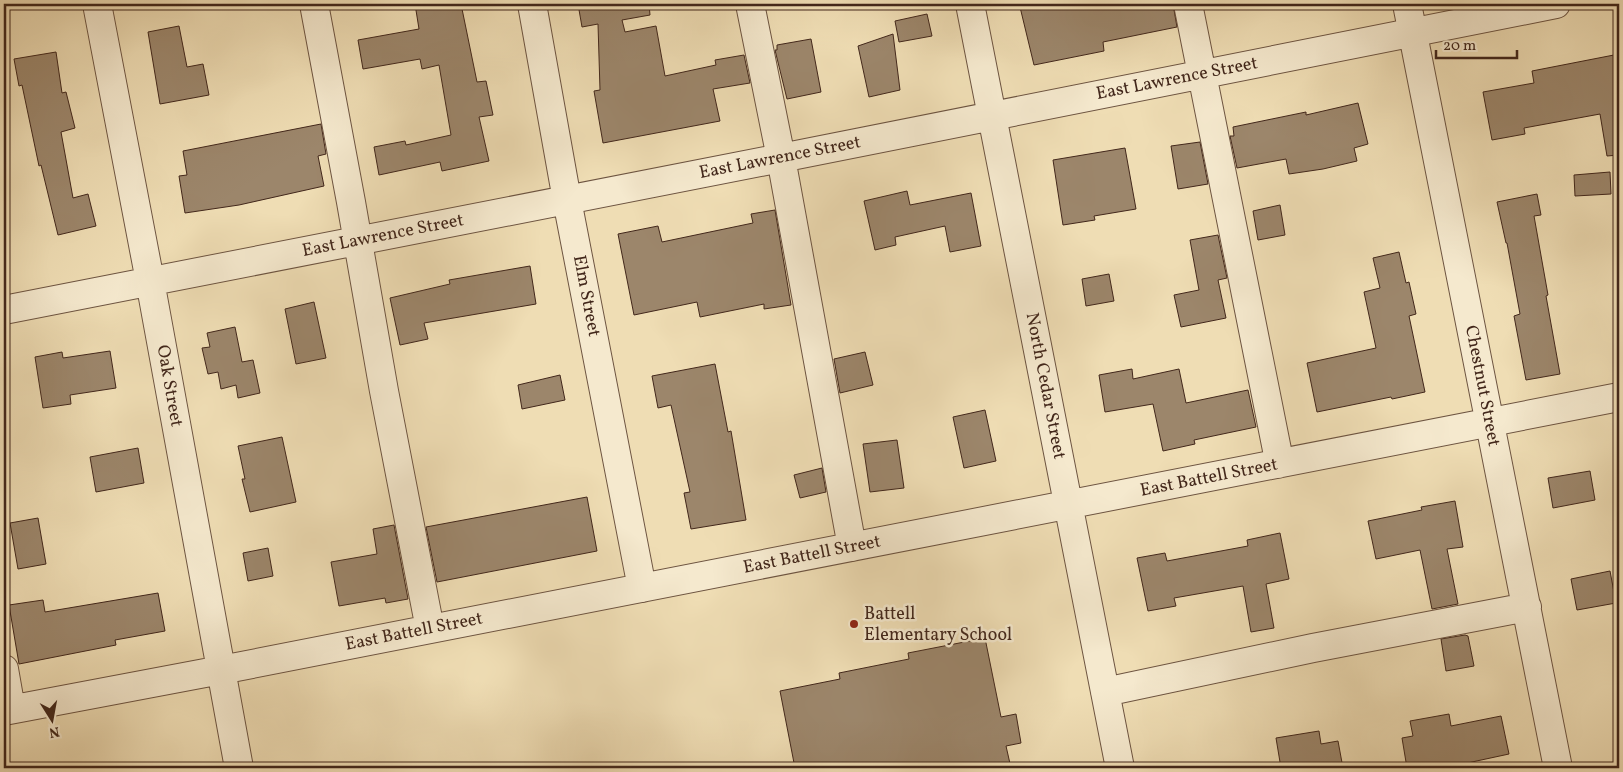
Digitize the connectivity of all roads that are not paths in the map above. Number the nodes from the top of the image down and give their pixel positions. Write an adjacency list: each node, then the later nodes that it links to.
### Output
1 (97, 4): 15 (street, Oak Street)
2 (314, 4): 14 (street)
3 (532, 4): 13 (street, Elm Street)
4 (750, 4): 12 (street)
5 (970, 4): 11 (street, North Cedar Street)
6 (1188, 4): 10 (street)
7 (1407, 4): 9 (street, Chestnut Street)
8 (1556, 4): 9 (street, East Lawrence Street)
9 (1412, 32): 10 (street, East Lawrence Street); 18 (street, Chestnut Street)
10 (1202, 74): 11 (street, East Lawrence Street); 19 (street)
11 (992, 115): 12 (street, East Lawrence Street); 20 (street, North Cedar Street)
12 (781, 158): 13 (street, East Lawrence Street); 21 (street)
13 (568, 200): 14 (street, East Lawrence Street); 22 (street, Elm Street)
14 (358, 240): 15 (street, East Lawrence Street); 24 (street)
15 (150, 281): 16 (street, East Lawrence Street); 26 (street, Oak Street)
16 (4, 310)
17 (1619, 397): 18 (street, East Battell Street)
18 (1490, 422): 19 (street, East Battell Street); 23 (street, Chestnut Street)
19 (1278, 464): 20 (street, East Battell Street)
20 (1068, 505): 21 (street, East Battell Street); 27 (street, North Cedar Street)
21 (852, 547): 22 (street, East Battell Street)
22 (642, 588): 24 (street, East Battell Street)
23 (1527, 607): 27 (street); 31 (street, Chestnut Street)
24 (430, 629): 26 (street, East Battell Street)
25 (4, 669): 28 (street)
26 (221, 670): 28 (street, East Battell Street); 29 (street, Oak Street)
27 (1105, 692): 30 (street, North Cedar Street)
28 (7, 710)
29 (239, 768)
30 (1120, 768)
31 (1558, 768)

